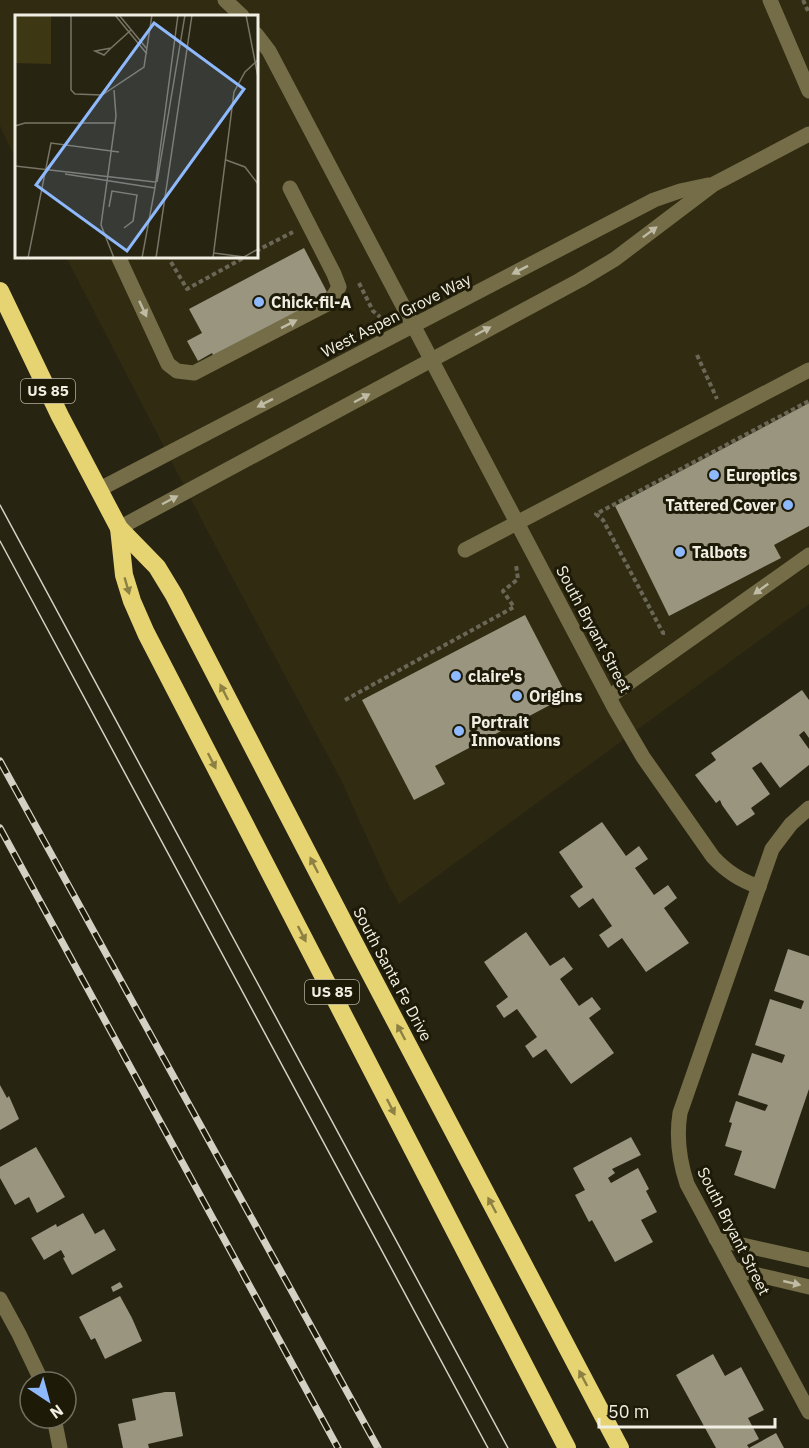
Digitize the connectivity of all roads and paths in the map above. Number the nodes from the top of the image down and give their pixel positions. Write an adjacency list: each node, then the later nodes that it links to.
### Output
1 (225, 0): 5 (street)
2 (770, 0): 7 (street)
3 (803, 0): 4 (path)
4 (809, 13)
5 (241, 15)
6 (258, 36): 17 (street, South Bryant Street)
7 (809, 91)
8 (809, 134): 9 (street, West Aspen Grove Way)
9 (714, 183): 17 (street, West Aspen Grove Way, one-way to 17); 19 (street, West Aspen Grove Way, one-way to 9)
10 (290, 188): 13 (street, one-way to 10)
11 (300, 227): 12 (path)
12 (258, 250)
13 (119, 258)
14 (243, 258): 15 (path)
15 (171, 262)
16 (0, 291): 23 (highway, South Santa Fe Drive / US 85)
17 (414, 326): 19 (street, South Bryant Street); 23 (street, West Aspen Grove Way, one-way to 23)
18 (697, 356): 21 (path)
19 (431, 359): 24 (street, South Bryant Street); 25 (street, West Aspen Grove Way, one-way to 19)
20 (809, 370): 24 (street)
21 (717, 399)
22 (809, 401): 29 (path)
23 (98, 490): 25 (highway, South Santa Fe Drive / US 85)
24 (517, 522): 26 (street); 30 (street, South Bryant Street)
25 (119, 528): 43 (highway, South Santa Fe Drive / US 85, one-way to 43); 44 (highway, South Santa Fe Drive / US 85, one-way to 25)
26 (465, 550)
27 (809, 555): 30 (street, one-way to 30)
28 (514, 557): 31 (path)
29 (671, 632)
30 (609, 697): 33 (street, South Bryant Street)
31 (345, 700)
32 (809, 808): 33 (street, South Bryant Street)
33 (759, 887): 34 (street, South Bryant Street)
34 (716, 1239): 35 (street); 36 (street, South Bryant Street)
35 (809, 1260)
36 (733, 1269): 37 (street, one-way to 37); 40 (street, South Bryant Street)
37 (809, 1287)
38 (0, 1299): 39 (street)
39 (36, 1370)
40 (809, 1412)
41 (56, 1430): 42 (street)
42 (60, 1448)
43 (567, 1448)
44 (620, 1448)

